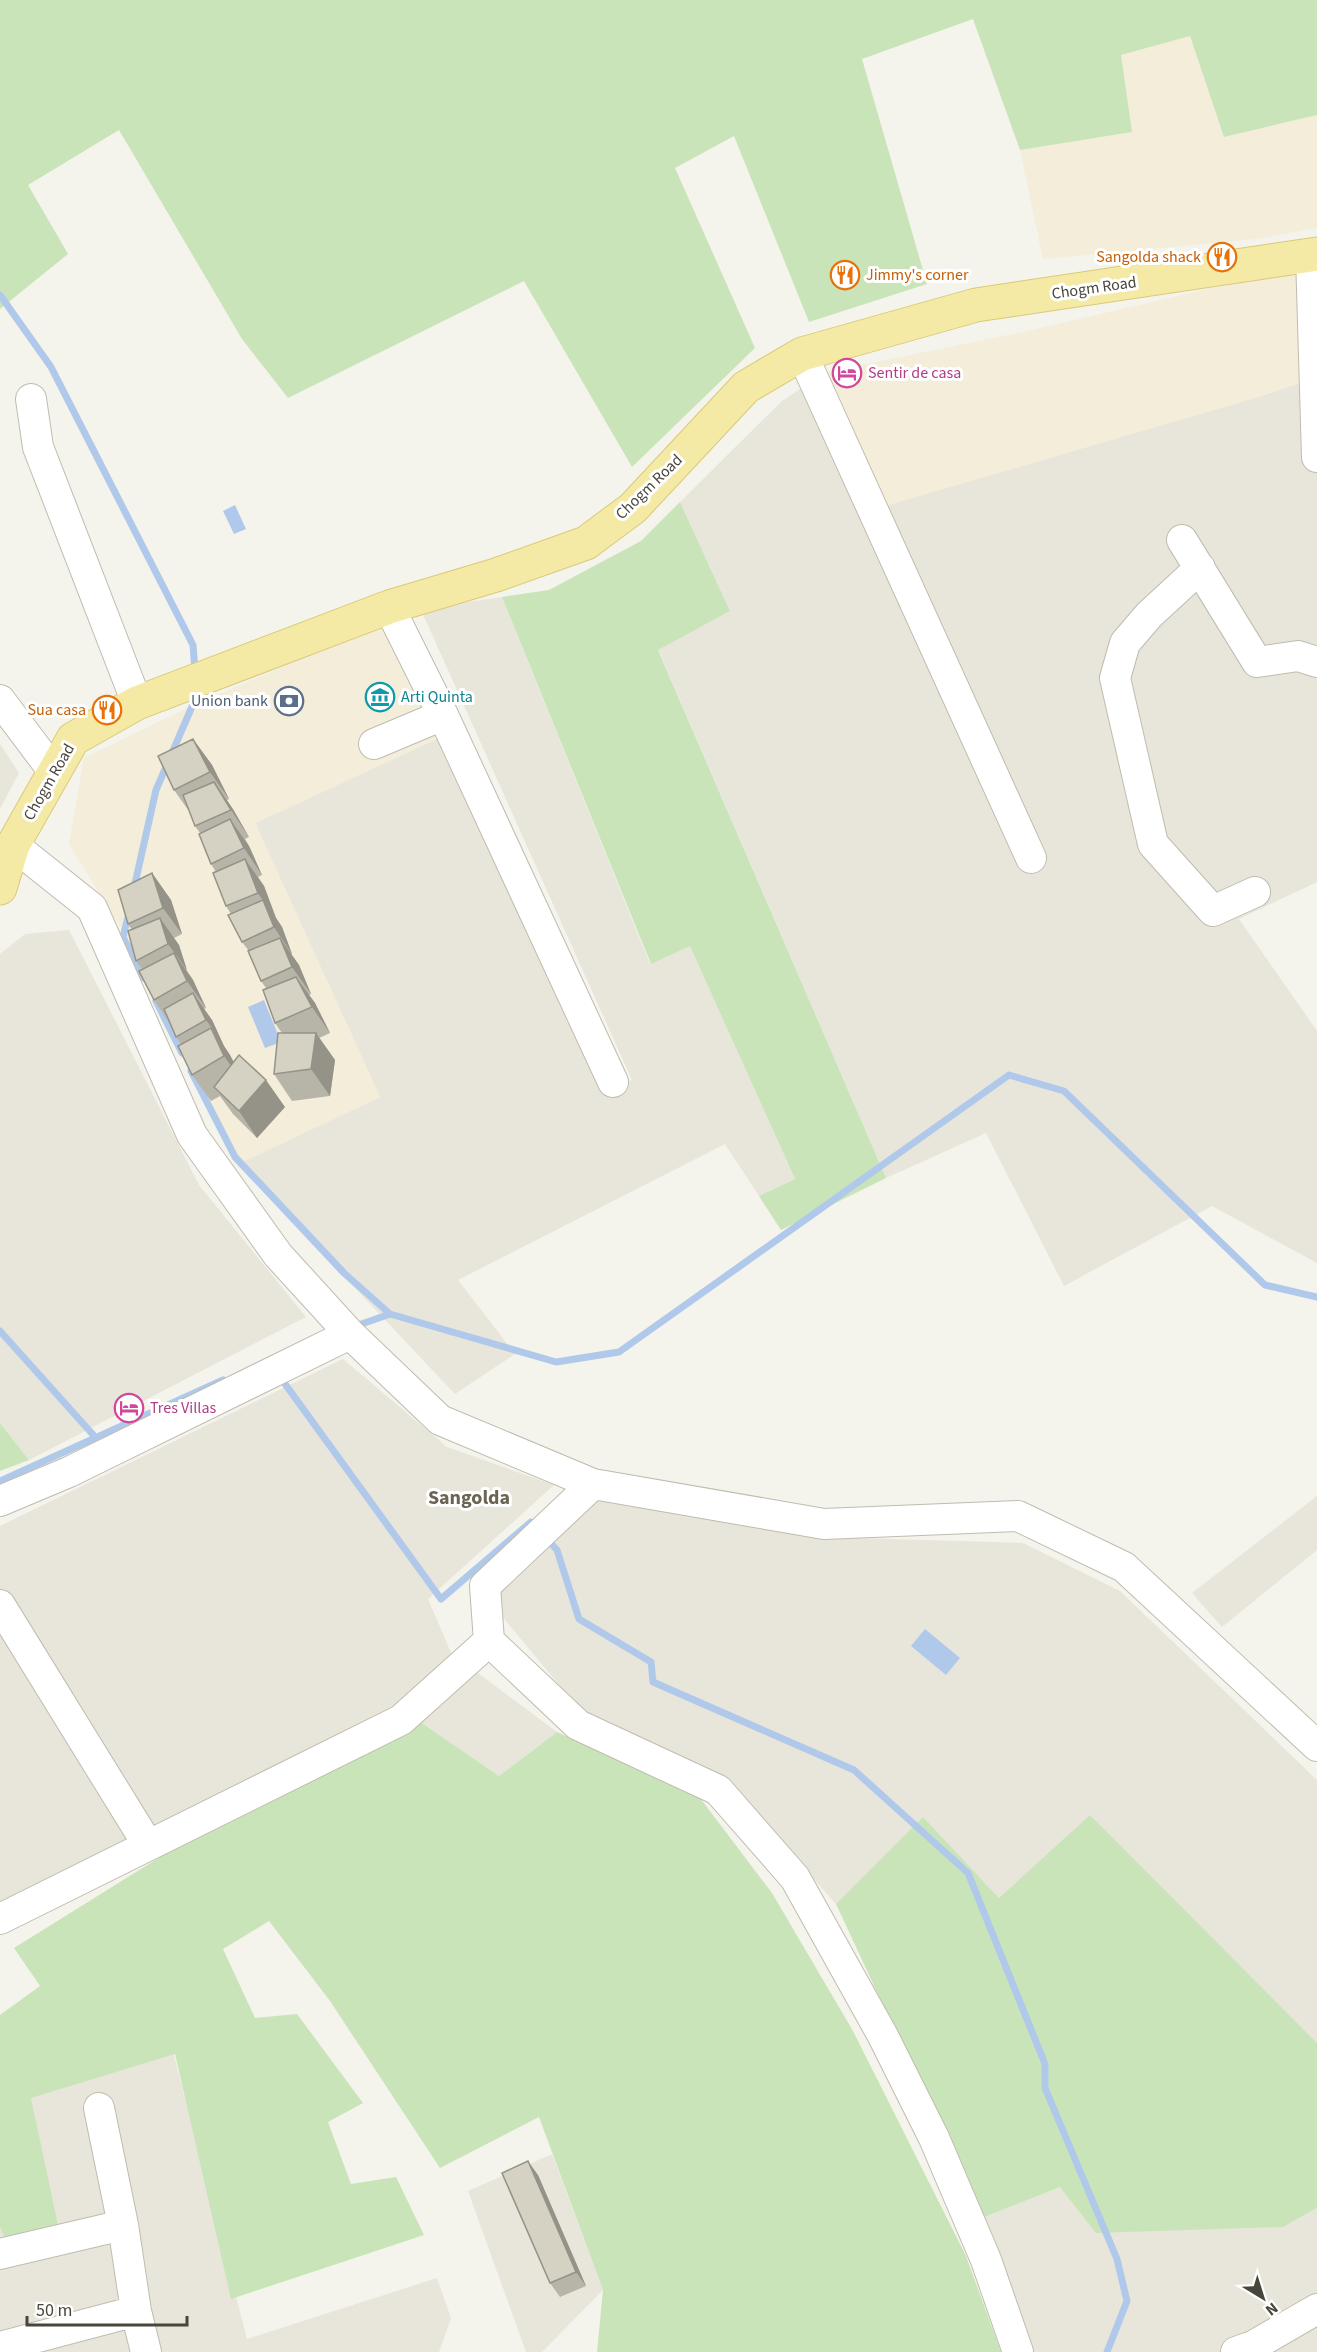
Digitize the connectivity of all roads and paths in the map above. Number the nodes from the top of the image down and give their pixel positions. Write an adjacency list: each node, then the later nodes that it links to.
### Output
1 (1314, 255): 2 (main road, Chogm Road); 4 (street)
2 (802, 354): 7 (main road, Chogm Road); 15 (street)
3 (31, 399): 9 (street)
4 (1317, 457)
5 (1182, 540): 6 (street)
6 (1200, 568): 8 (street); 17 (street)
7 (389, 607): 9 (main road, Chogm Road); 11 (street)
8 (1317, 662)
9 (137, 703): 13 (main road, Chogm Road)
10 (3, 709): 13 (street)
11 (443, 715): 12 (street); 18 (street)
12 (374, 744)
13 (54, 772): 14 (main road, Chogm Road)
14 (13, 845): 16 (main road, Chogm Road); 19 (street)
15 (1031, 858)
16 (0, 888)
17 (1256, 892)
18 (613, 1082)
19 (350, 1334): 20 (street); 21 (street)
20 (593, 1484): 23 (street); 24 (street)
21 (0, 1501)
22 (0, 1605): 25 (street)
23 (489, 1641): 25 (street); 34 (street)
24 (1317, 1746)
25 (148, 1845): 26 (street)
26 (0, 1919)
27 (99, 2108): 28 (street)
28 (123, 2225): 29 (street); 31 (street)
29 (0, 2254)
30 (1317, 2309): 35 (street)
31 (136, 2311): 32 (street); 33 (street)
32 (0, 2347)
33 (146, 2352)
34 (1018, 2352)
35 (1236, 2352)

